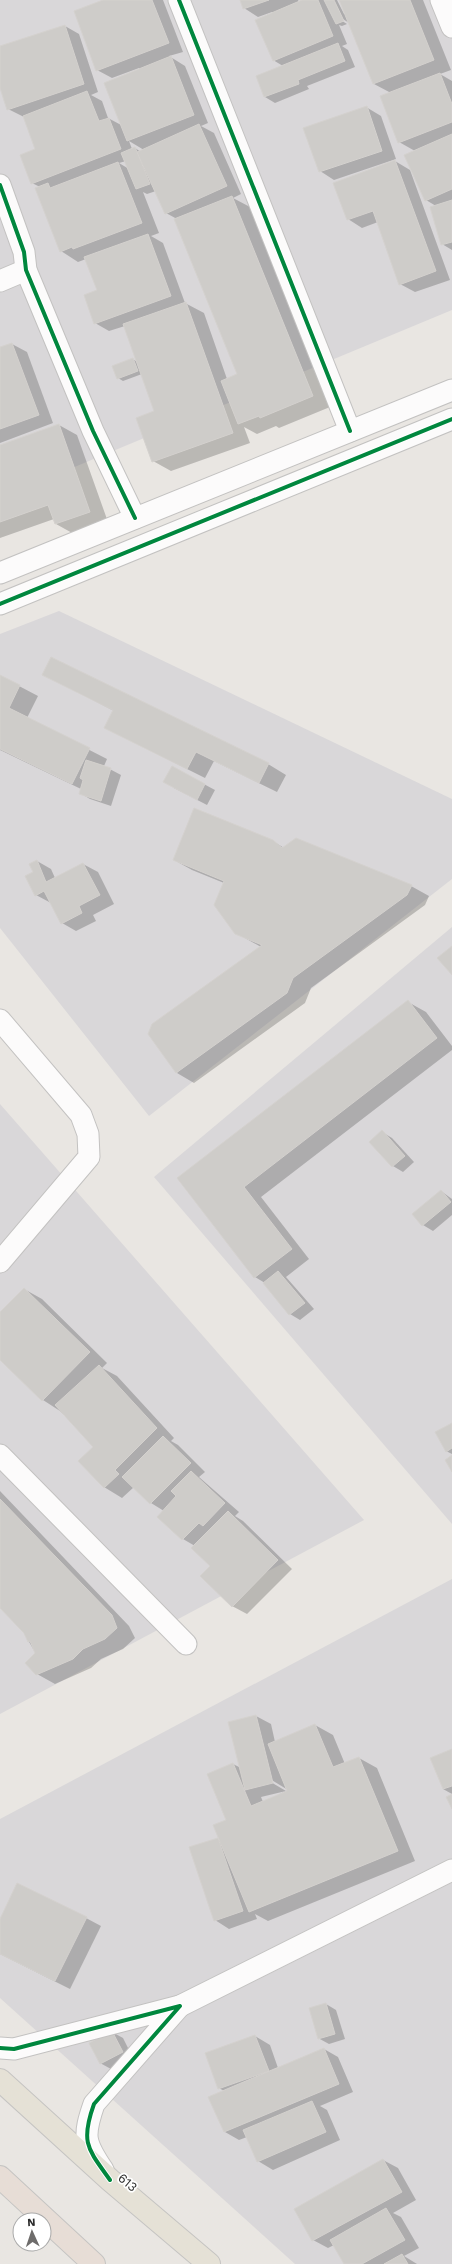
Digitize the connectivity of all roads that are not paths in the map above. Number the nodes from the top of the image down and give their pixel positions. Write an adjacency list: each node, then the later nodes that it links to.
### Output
1 (179, 0): 9 (street)
2 (441, 0): 3 (street)
3 (452, 27)
4 (0, 186): 5 (street)
5 (26, 270): 6 (street); 10 (street)
6 (0, 281)
7 (452, 390): 9 (street)
8 (452, 419): 12 (street)
9 (350, 431): 10 (street)
10 (136, 518): 11 (street)
11 (0, 572)
12 (0, 604)
13 (0, 1020): 14 (street)
14 (0, 1262)
15 (0, 1455): 16 (street)
16 (186, 1644)
17 (452, 1870): 18 (street)
18 (180, 2006): 19 (street); 22 (street)
19 (0, 2048)
20 (0, 2080): 22 (main road, 613)
21 (0, 2177): 23 (highway)
22 (110, 2180): 24 (main road, 613)
23 (94, 2264)
24 (209, 2264)

